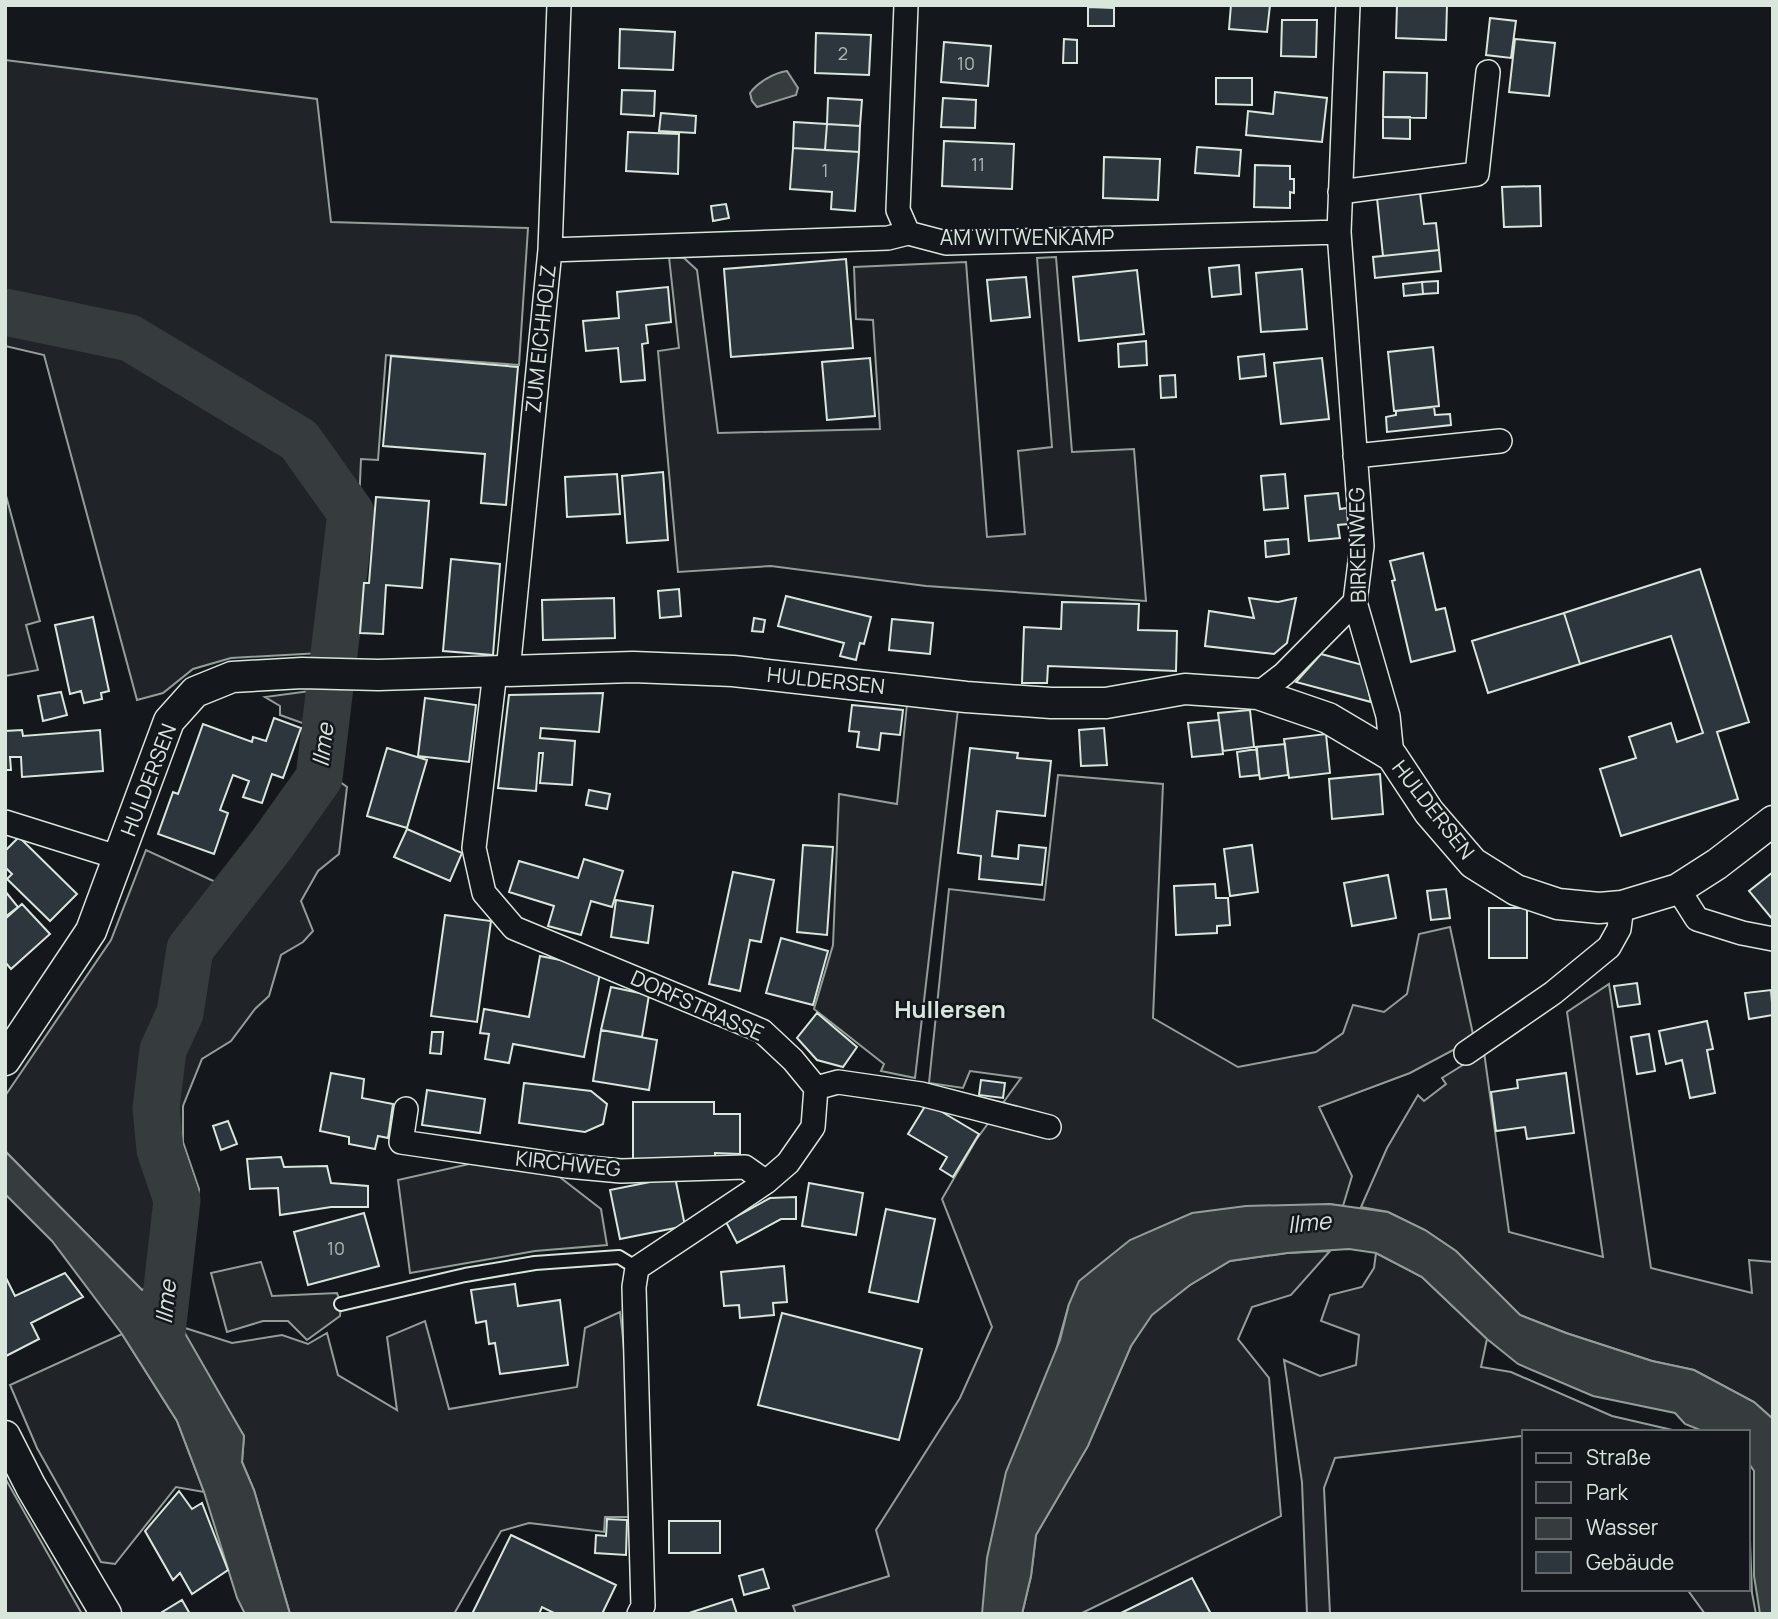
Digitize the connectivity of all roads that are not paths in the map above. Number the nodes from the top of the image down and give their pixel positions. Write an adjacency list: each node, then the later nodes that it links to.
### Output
1 (559, 5): 8 (street, ZUM EICHHOLZ)
2 (906, 5): 7 (street)
3 (1348, 5): 5 (street, BIRKENWEG)
4 (1488, 72): 5 (street)
5 (1340, 192): 6 (street, BIRKENWEG)
6 (1339, 232): 7 (street, AM WITWENKAMP); 10 (street, BIRKENWEG)
7 (908, 233): 8 (street, AM WITWENKAMP)
8 (550, 250): 12 (street, ZUM EICHHOLZ)
9 (1500, 441): 10 (street, BIRKENWEG)
10 (1355, 456): 11 (street, BIRKENWEG)
11 (1355, 601): 13 (street); 14 (street, BIRKENWEG)
12 (502, 671): 13 (street, HULDERSEN); 17 (street, HULDERSEN); 23 (street, DORFSTRASSE)
13 (1258, 694): 14 (street, HULDERSEN)
14 (1392, 756): 19 (street, HULDERSEN)
15 (1773, 821): 18 (street, HULDERSEN)
16 (5, 822): 17 (street)
17 (120, 858): 22 (street, HULDERSEN)
18 (1678, 889): 19 (street, HULDERSEN); 20 (street)
19 (1622, 906): 21 (street)
20 (1773, 939)
21 (1466, 1053)
22 (5, 1060)
23 (816, 1088): 25 (street); 26 (street)
24 (406, 1109): 26 (street, KIRCHWEG)
25 (1049, 1127)
26 (766, 1182): 27 (street)
27 (637, 1268): 28 (lane); 30 (street)
28 (341, 1304)
29 (5, 1436): 31 (street)
30 (643, 1611)
31 (106, 1614)

